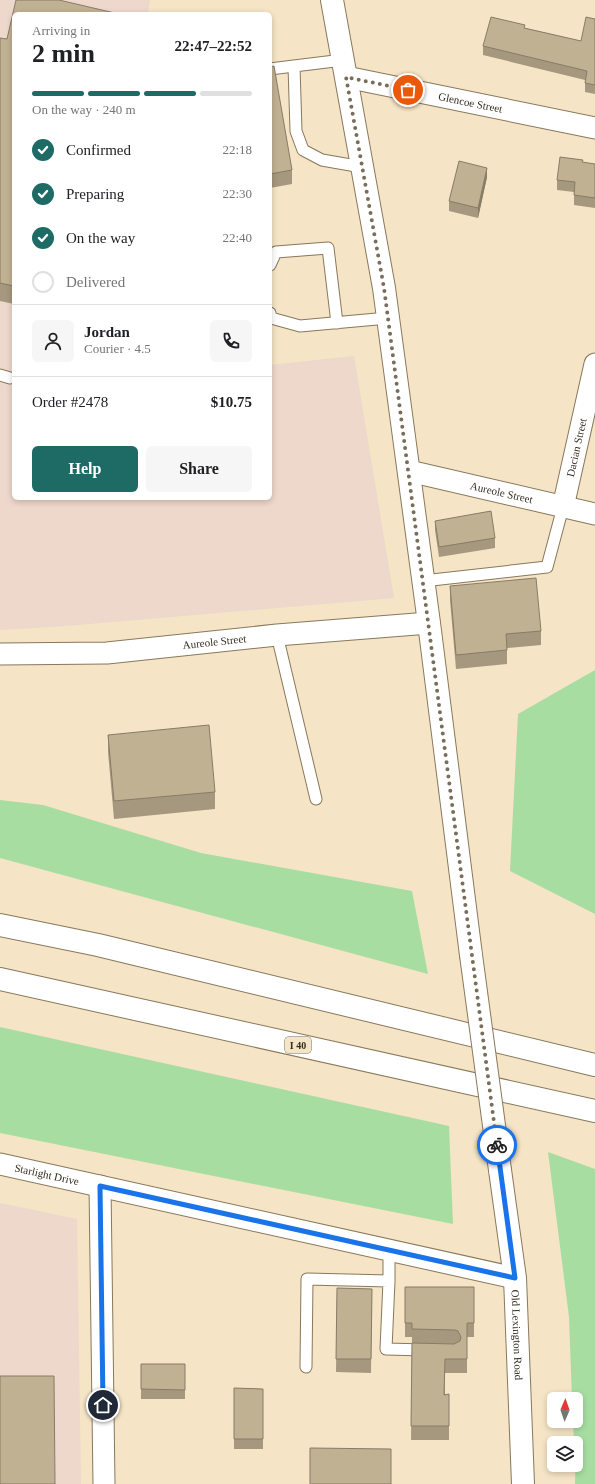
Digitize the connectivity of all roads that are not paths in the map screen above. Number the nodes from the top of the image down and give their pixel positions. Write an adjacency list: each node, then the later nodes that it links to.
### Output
1 (332, 0): 4 (main road, Old Lexington Road)
2 (294, 66): 3 (lane); 4 (lane); 6 (lane)
3 (272, 69)
4 (344, 69): 5 (street, Glencoe Street); 6 (main road, Old Lexington Road)
5 (595, 128)
6 (362, 167): 9 (main road, Old Lexington Road)
7 (272, 261): 10 (lane)
8 (272, 318): 10 (lane)
9 (388, 318): 10 (lane); 12 (main road, Old Lexington Road)
10 (337, 323)
11 (595, 364): 13 (street, Dacian Street)
12 (409, 470): 13 (street, Aureole Street); 15 (main road, Old Lexington Road)
13 (563, 507): 14 (street, Aureole Street); 15 (lane)
14 (595, 514)
15 (424, 581): 16 (main road, Old Lexington Road)
16 (429, 622): 17 (street, Aureole Street); 29 (main road, Old Lexington Road, bridge)
17 (277, 635): 18 (street, Aureole Street); 19 (lane)
18 (0, 654)
19 (316, 799)
20 (0, 916): 22 (main road)
21 (0, 925): 22 (main road)
22 (98, 945): 24 (main road)
23 (0, 979): 25 (main road, I 40)
24 (595, 1065)
25 (595, 1111)
26 (0, 1164): 27 (street, Starlight Drive)
27 (100, 1186): 28 (street, Starlight Drive); 33 (street)
28 (390, 1249): 29 (street, Starlight Drive); 30 (lane)
29 (515, 1278): 34 (main road, Old Lexington Road)
30 (389, 1282): 31 (lane); 32 (lane)
31 (438, 1350)
32 (306, 1367)
33 (104, 1484)
34 (523, 1484)

